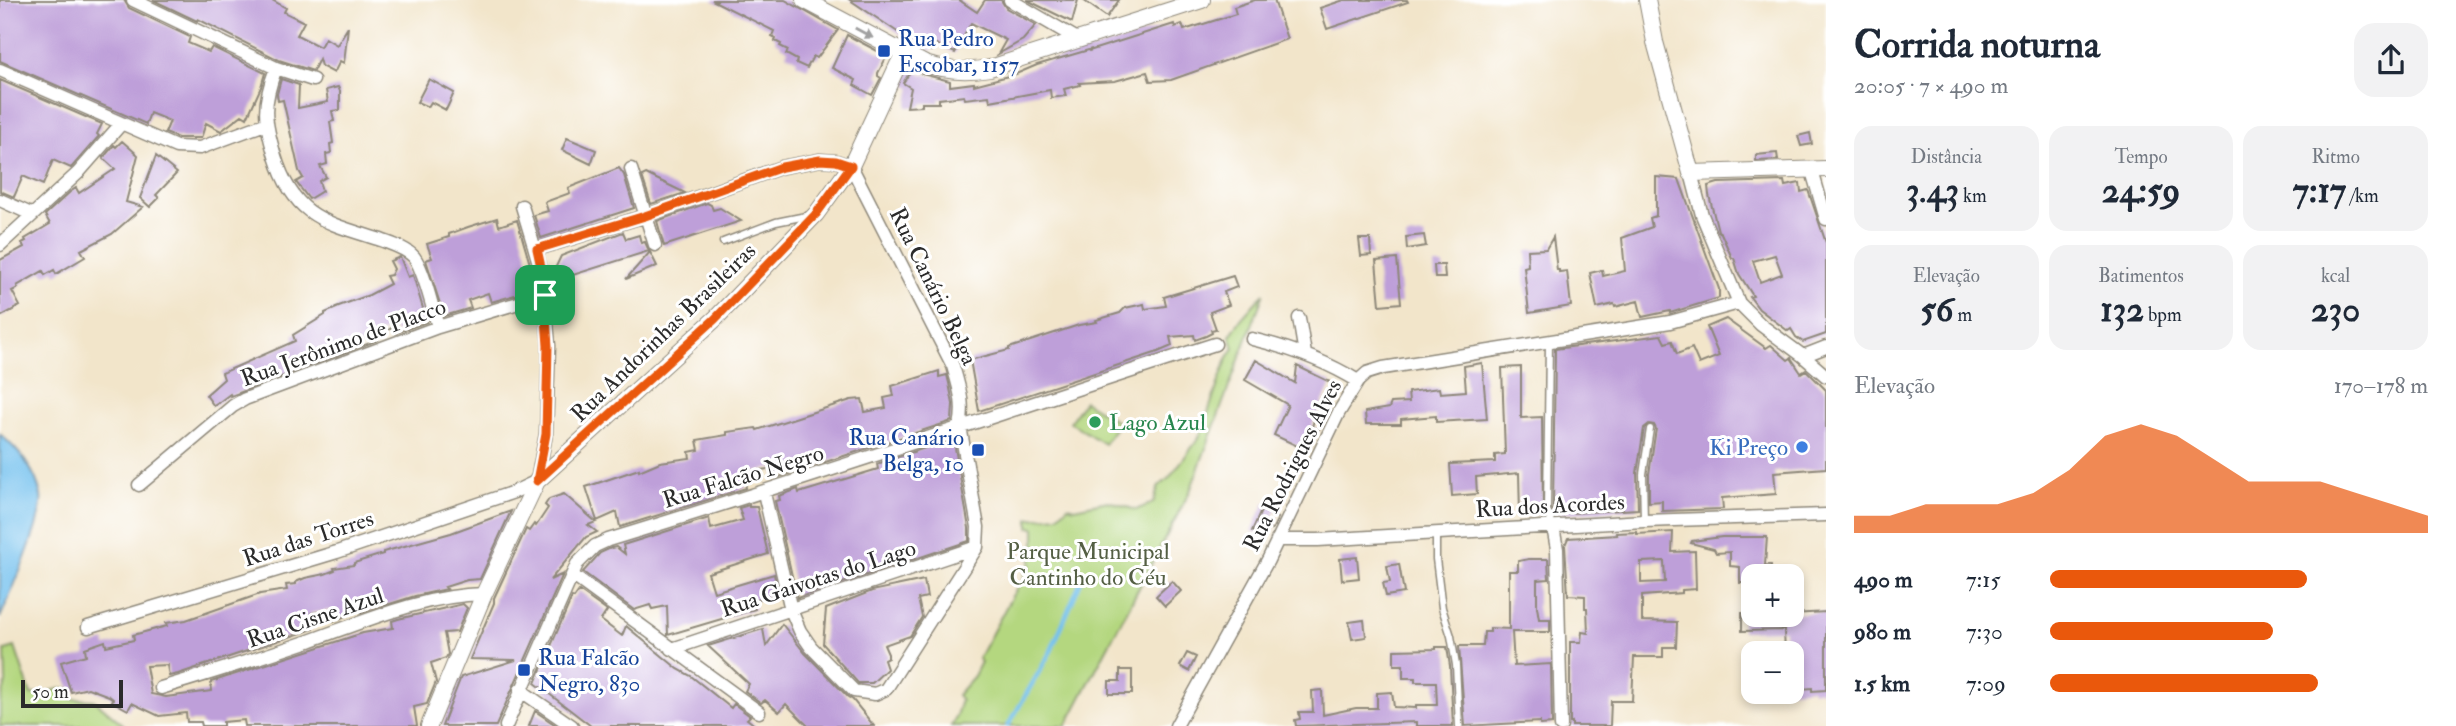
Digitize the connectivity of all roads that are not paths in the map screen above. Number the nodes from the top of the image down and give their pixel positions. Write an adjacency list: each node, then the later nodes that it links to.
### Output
1 (133, 0): 8 (street)
2 (804, 0): 7 (street, one-way to 7)
3 (1010, 0): 6 (street)
4 (1202, 0): 6 (street)
5 (1647, 0): 16 (street)
6 (1079, 40): 7 (street)
7 (903, 54): 13 (street, Rua Andorinhas Brasileiras)
8 (276, 68): 10 (street); 12 (street)
9 (0, 70): 11 (street)
10 (313, 80)
11 (121, 124): 12 (street); 19 (street)
12 (265, 124): 30 (street)
13 (851, 166): 20 (street, Rua Andorinhas Brasileiras); 21 (street); 39 (street, Rua Canário Belga)
14 (631, 169): 21 (street)
15 (1819, 170): 16 (street); 22 (street)
16 (1690, 173): 28 (street)
17 (0, 200): 19 (street)
18 (522, 206): 26 (street)
19 (32, 214): 24 (street)
20 (816, 214): 23 (lane); 41 (street, Rua Andorinhas Brasileiras)
21 (645, 216): 25 (street); 26 (street)
22 (1826, 219)
23 (723, 242)
24 (0, 245)
25 (656, 245)
26 (537, 249): 27 (street)
27 (545, 295): 30 (street, Rua Jerônimo de Placco); 41 (street)
28 (1739, 303): 32 (street, Rua Rodrigues Alves); 36 (street)
29 (1299, 318): 35 (street)
30 (439, 327): 42 (street, Rua Jerônimo de Placco)
31 (1252, 339): 35 (street)
32 (1549, 341): 38 (street, Rua Rodrigues Alves); 46 (lane)
33 (1215, 344): 39 (street, Rua Falcão Negro)
34 (1826, 347): 36 (street)
35 (1305, 354): 38 (street)
36 (1803, 356): 37 (street)
37 (1826, 376)
38 (1359, 381): 48 (street, Rua Rodrigues Alves)
39 (960, 426): 43 (street, Rua Falcão Negro); 49 (street, Rua Canário Belga)
40 (1650, 429): 45 (lane)
41 (537, 481): 51 (street, Rua Andorinhas Brasileiras); 53 (street, Rua das Torres)
42 (139, 485)
43 (764, 493): 50 (street, Rua Falcão Negro); 52 (street)
44 (1826, 515): 45 (street, Rua dos Acordes)
45 (1644, 521): 46 (street, Rua dos Acordes)
46 (1553, 527): 47 (street, Rua dos Acordes); 63 (street)
47 (1436, 534): 48 (street, Rua dos Acordes); 62 (lane)
48 (1277, 541): 61 (street, Rua Rodrigues Alves)
49 (977, 547): 52 (street, Rua Gaivotas do Lago); 52 (street)
50 (572, 575): 54 (street); 56 (street, Rua Falcão Negro)
51 (484, 594): 55 (street, Rua Cisne Azul); 58 (street, Rua Andorinhas Brasileiras)
52 (791, 610): 54 (street, Rua Gaivotas do Lago)
53 (88, 627)
54 (672, 649): 57 (street)
55 (161, 688)
56 (520, 690): 59 (street, Rua Falcão Negro); 60 (street)
57 (759, 712)
58 (429, 726)
59 (506, 726)
60 (572, 726)
61 (1176, 726)
62 (1459, 726)
63 (1561, 726)

